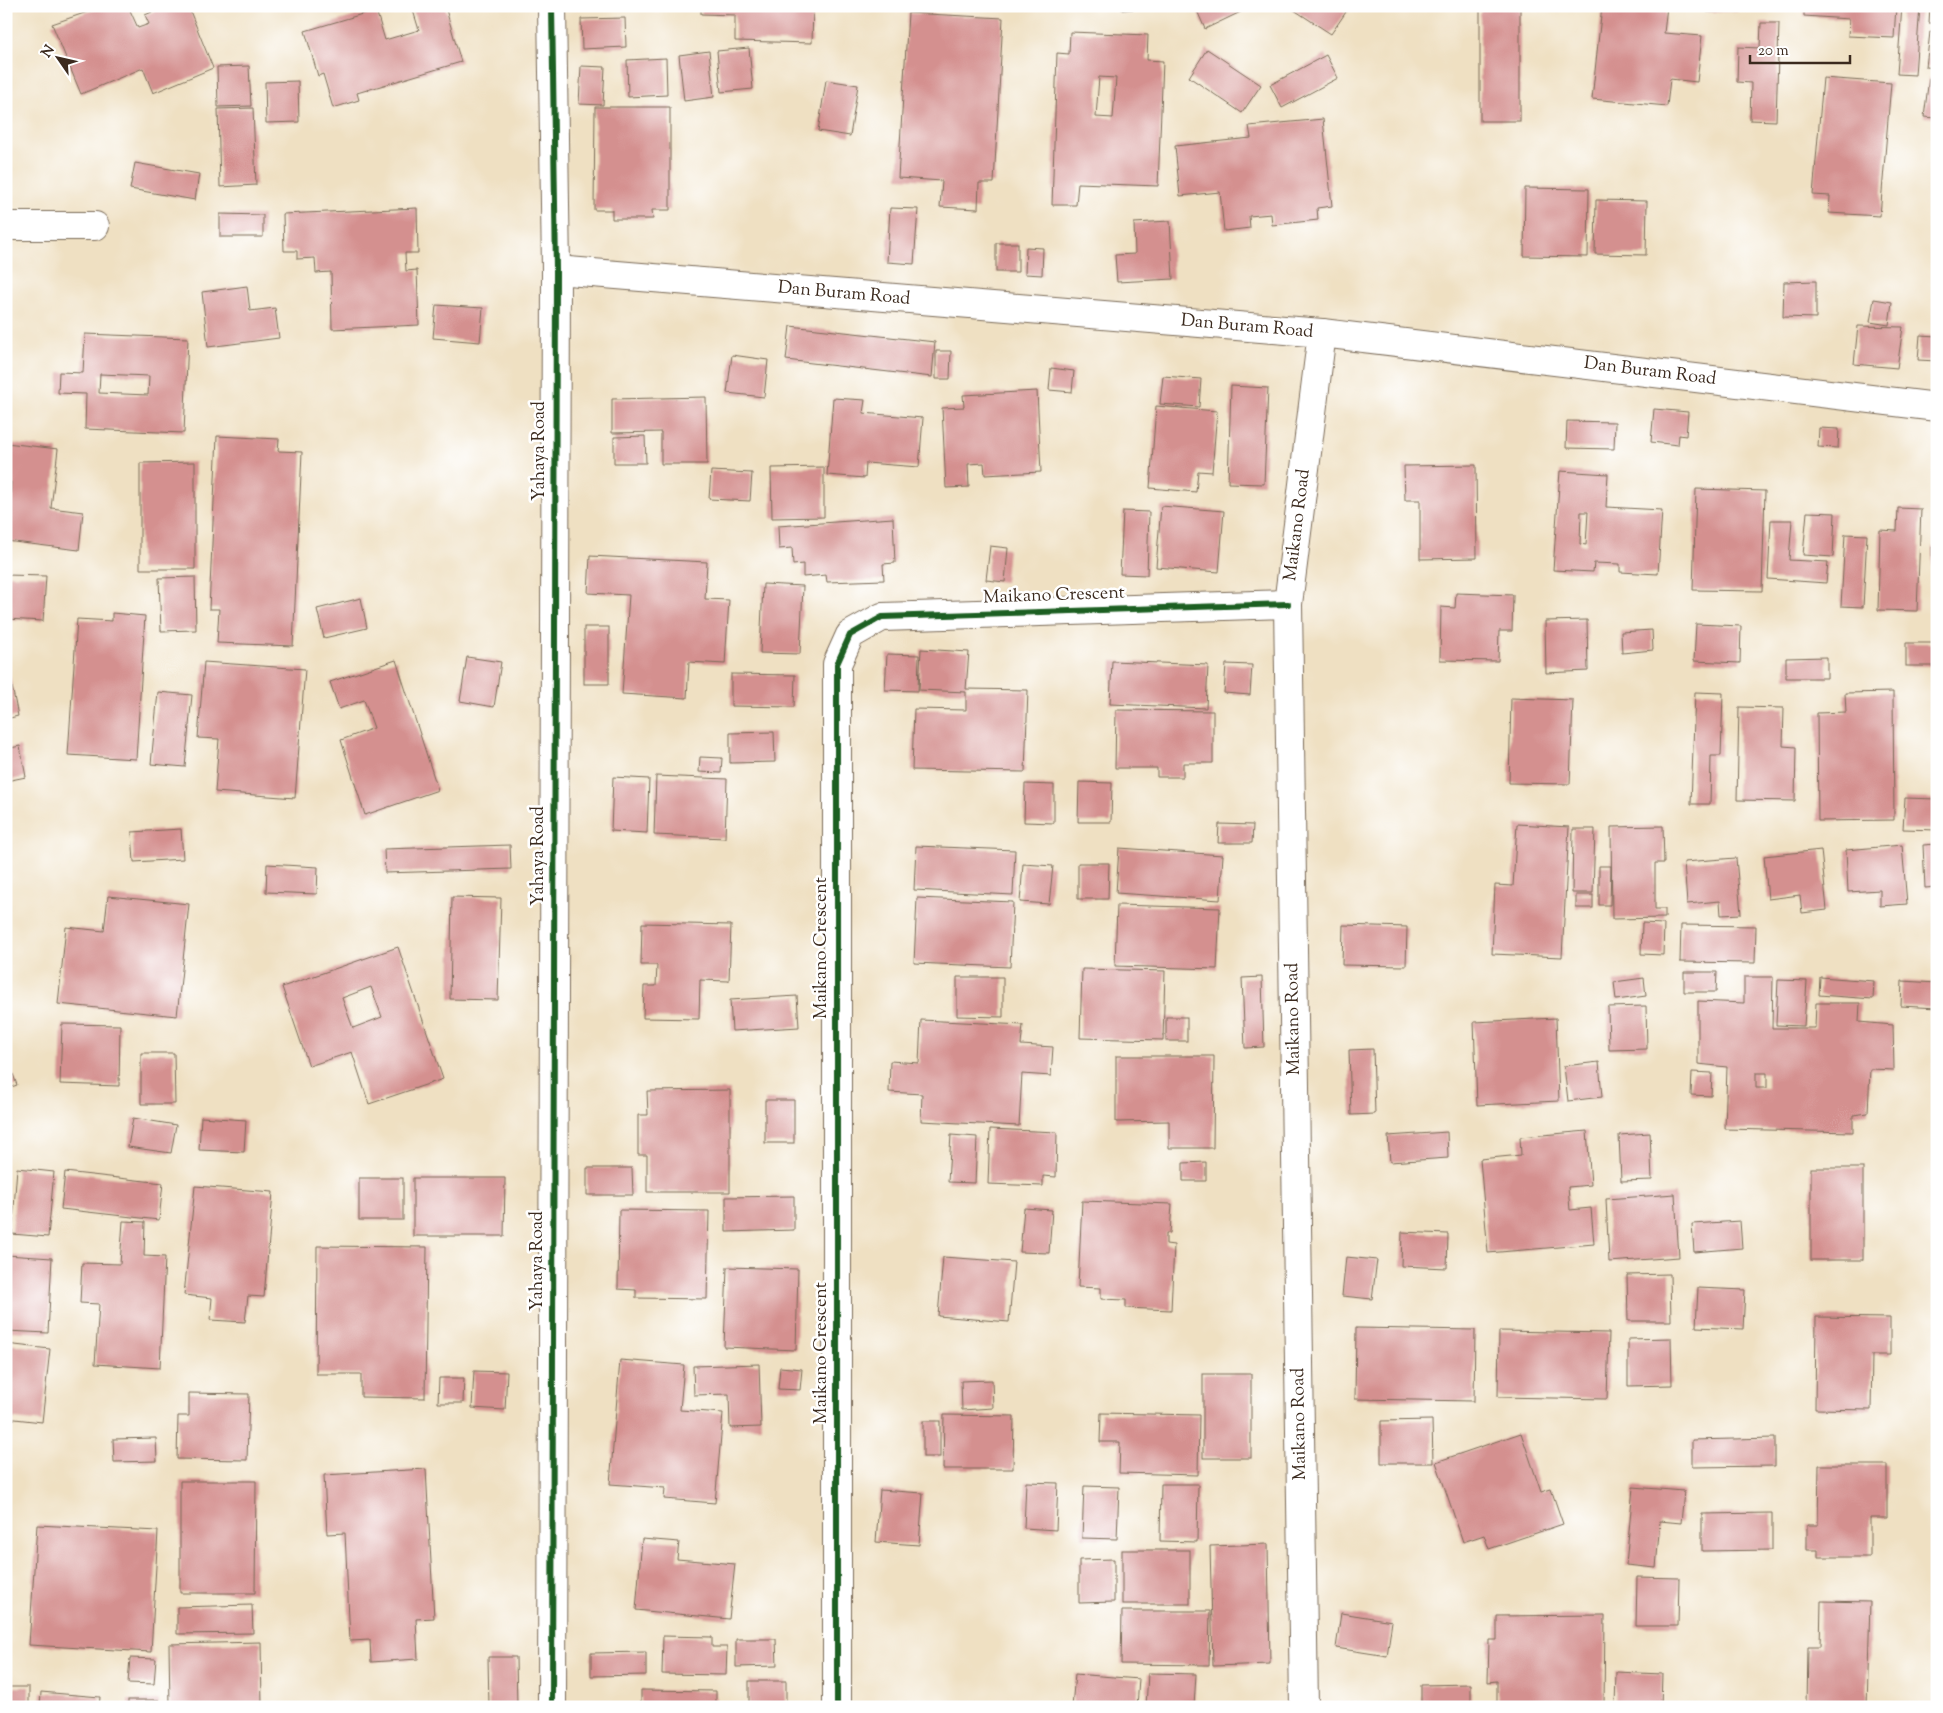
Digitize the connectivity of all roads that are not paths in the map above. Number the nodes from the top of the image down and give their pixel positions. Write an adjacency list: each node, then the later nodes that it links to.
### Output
1 (552, 6): 4 (street, Yahaya Road)
2 (6, 226): 3 (street)
3 (95, 226)
4 (556, 270): 5 (street, Dan Buram Road); 8 (street, Yahaya Road)
5 (1322, 333): 6 (street, Dan Buram Road); 7 (street, Maikano Road)
6 (1937, 407)
7 (1288, 604): 9 (street, Maikano Crescent); 10 (street, Maikano Road)
8 (552, 1707)
9 (837, 1707)
10 (1304, 1707)

